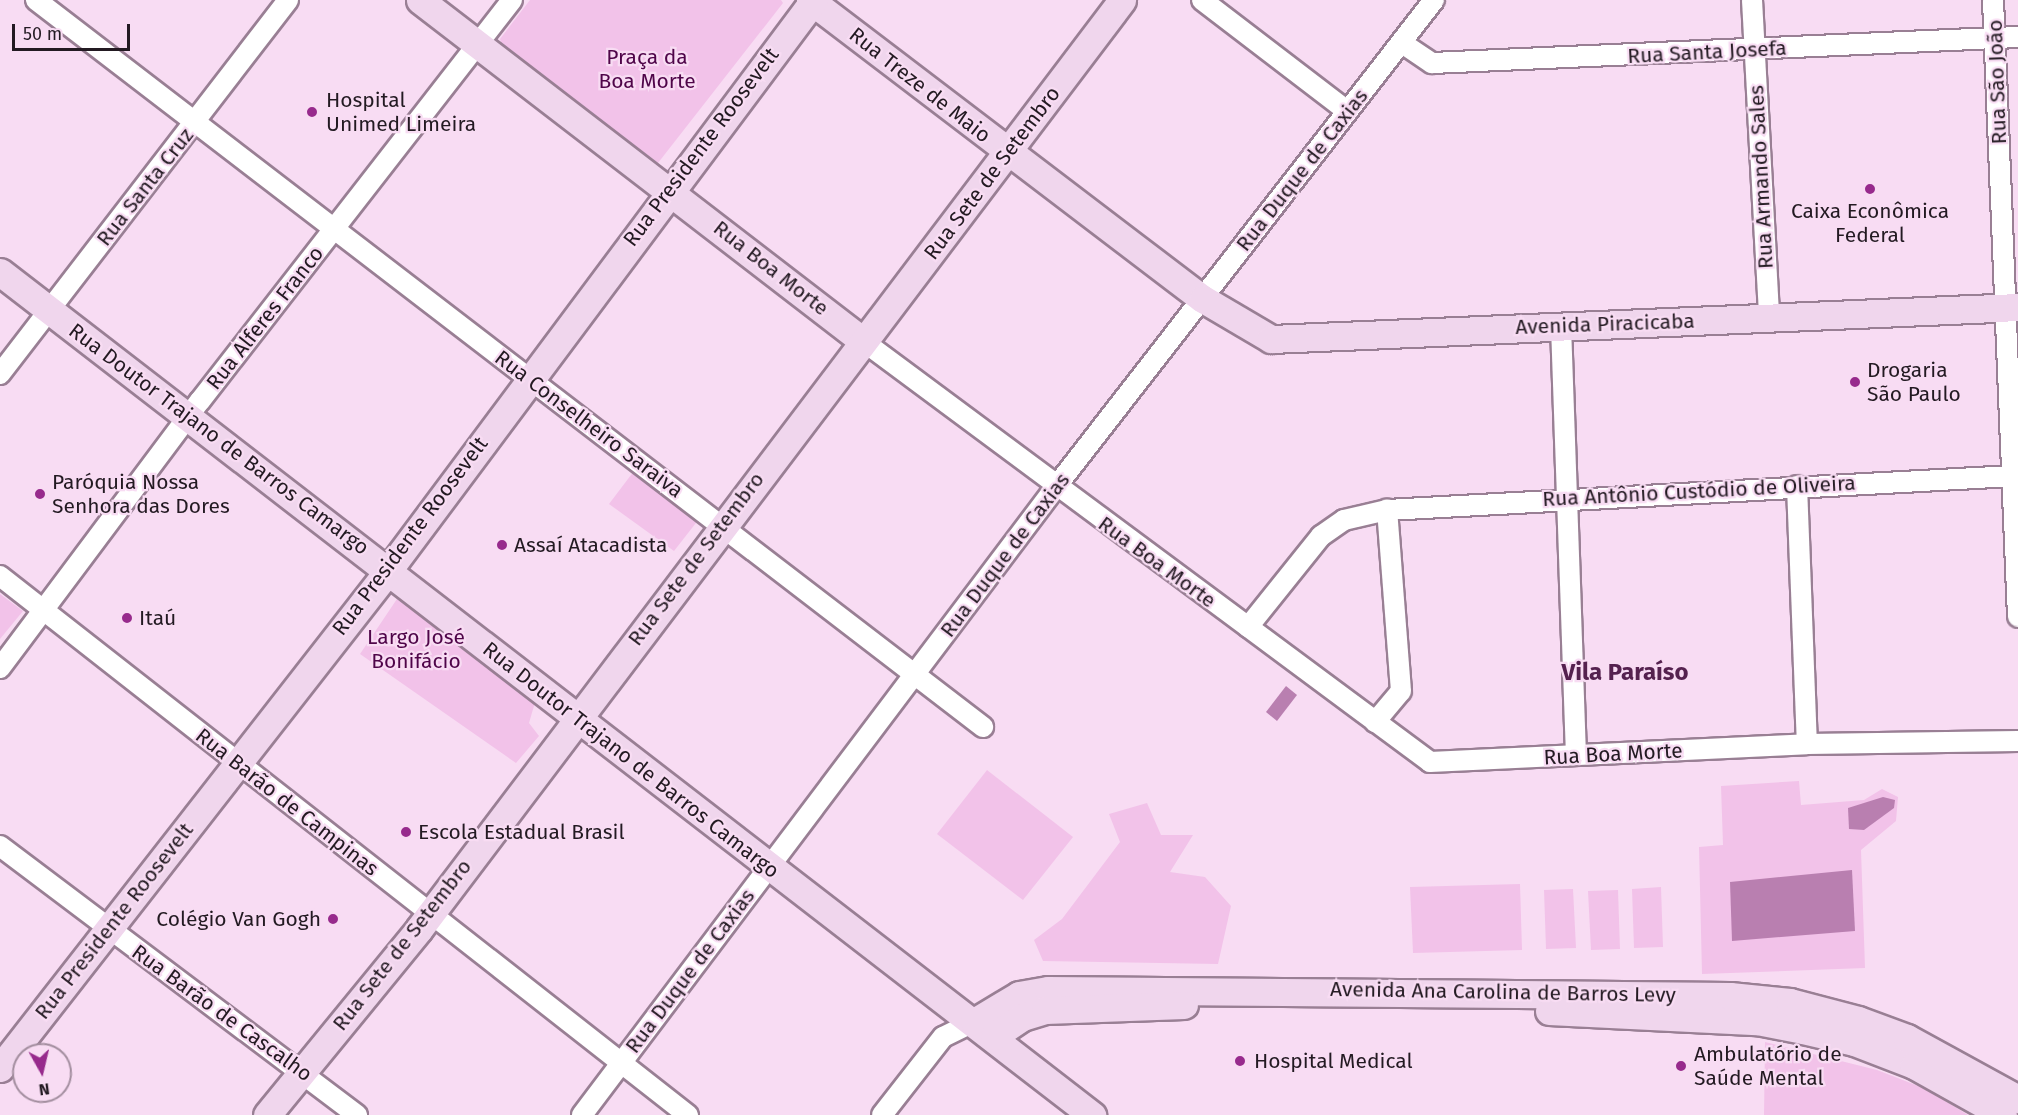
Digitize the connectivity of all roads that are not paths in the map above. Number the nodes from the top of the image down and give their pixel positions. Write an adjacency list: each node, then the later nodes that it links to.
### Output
1 (36, 0): 17 (street, Rua Conselheiro Saraiva)
2 (288, 0): 17 (street, Rua Santa Cruz)
3 (420, 0): 13 (main road, Rua Boa Morte)
4 (512, 0): 13 (street, Rua Alferes Franco)
5 (1122, 0): 18 (main road, Rua Sete de Setembro)
6 (1202, 0): 16 (street)
7 (1434, 0): 14 (street, Rua Duque de Caxias)
8 (1752, 0): 15 (street, Rua Armando Sales)
9 (1994, 0): 12 (street, Rua São João)
10 (812, 1): 18 (main road, Rua Treze de Maio); 19 (main road, Rua Presidente Roosevelt)
11 (2018, 37): 12 (street, Rua Santa Josefa)
12 (1995, 38): 15 (street, Rua Santa Josefa); 23 (street, Rua São João)
13 (478, 44): 19 (main road, Rua Boa Morte); 20 (street, Rua Alferes Franco)
14 (1402, 44): 15 (street, Rua Santa Josefa); 16 (street, Rua Duque de Caxias)
15 (1755, 50): 25 (street, Rua Armando Sales)
16 (1346, 110): 22 (street, Rua Duque de Caxias)
17 (195, 122): 20 (street, Rua Conselheiro Saraiva); 24 (street, Rua Santa Cruz)
18 (1009, 154): 22 (main road, Rua Treze de Maio); 27 (main road, Rua Sete de Setembro)
19 (668, 189): 27 (main road, Rua Boa Morte); 29 (main road, Rua Presidente Roosevelt)
20 (335, 228): 29 (street, Rua Conselheiro Saraiva); 30 (street, Rua Alferes Franco)
21 (0, 272): 24 (main road, Rua Doutor Trajano de Barros Camargo)
22 (1203, 299): 26 (main road, Avenida Piracicaba); 33 (street, Rua Duque de Caxias)
23 (2012, 307): 25 (main road, Avenida Piracicaba); 31 (street, Rua São João)
24 (50, 310): 28 (street, Rua Santa Cruz); 30 (main road, Rua Doutor Trajano de Barros Camargo)
25 (1769, 318): 26 (main road, Avenida Piracicaba)
26 (1561, 326): 34 (street)
27 (863, 341): 33 (street, Rua Boa Morte); 36 (main road, Rua Sete de Setembro)
28 (0, 374)
29 (528, 377): 36 (street, Rua Conselheiro Saraiva); 37 (main road, Rua Presidente Roosevelt)
30 (189, 419): 37 (main road, Rua Doutor Trajano de Barros Camargo); 39 (street, Rua Alferes Franco)
31 (2012, 476): 32 (street, Rua Antônio Custódio de Oliveira); 40 (street, Rua São João)
32 (1797, 486): 34 (street, Rua Antônio Custódio de Oliveira); 48 (street)
33 (1054, 488): 41 (street, Rua Boa Morte); 43 (street, Rua Duque de Caxias)
34 (1564, 497): 35 (street, Rua Antônio Custódio de Oliveira); 49 (street)
35 (1387, 510): 41 (street, Rua Antônio Custódio de Oliveira); 45 (street)
36 (722, 526): 43 (street, Rua Conselheiro Saraiva); 44 (main road, Rua Sete de Setembro)
37 (388, 567): 44 (main road, Rua Doutor Trajano de Barros Camargo); 50 (main road, Rua Presidente Roosevelt)
38 (0, 576): 39 (street, Rua Barão de Campinas)
39 (46, 609): 42 (street, Rua Alferes Franco); 50 (street, Rua Barão de Campinas)
40 (2018, 616)
41 (1248, 627): 45 (street, Rua Boa Morte)
42 (0, 668)
43 (916, 675): 46 (street, Rua Conselheiro Saraiva); 52 (street, Rua Duque de Caxias)
44 (575, 717): 52 (main road, Rua Doutor Trajano de Barros Camargo); 53 (main road, Rua Sete de Setembro)
45 (1375, 722): 49 (street, Rua Boa Morte)
46 (983, 727)
47 (2018, 741): 48 (street, Rua Boa Morte)
48 (1807, 744): 49 (street, Rua Boa Morte)
49 (1576, 755)
50 (235, 764): 53 (street, Rua Barão de Campinas); 54 (main road, Rua Presidente Roosevelt)
51 (0, 846): 54 (street, Rua Barão de Cascalho)
52 (767, 869): 55 (main road, Rua Doutor Trajano de Barros Camargo); 56 (street, Rua Duque de Caxias)
53 (429, 913): 56 (street, Rua Barão de Campinas); 58 (main road, Rua Sete de Setembro)
54 (109, 930): 57 (main road, Rua Presidente Roosevelt); 58 (street, Rua Barão de Cascalho)
55 (984, 1029): 59 (main road, Avenida Ana Carolina de Barros Levy); 64 (street); 65 (main road, Rua Doutor Trajano de Barros Camargo); 66 (main road, Avenida Ana Carolina de Barros Levy)
56 (621, 1063): 62 (street, Rua Duque de Caxias); 63 (street, Rua Barão de Campinas)
57 (0, 1068)
58 (302, 1072): 60 (main road, Rua Sete de Setembro); 61 (street, Rua Barão de Cascalho)
59 (2018, 1099)
60 (267, 1115)
61 (357, 1115)
62 (582, 1115)
63 (688, 1115)
64 (882, 1115)
65 (1092, 1115)
66 (2003, 1115)

